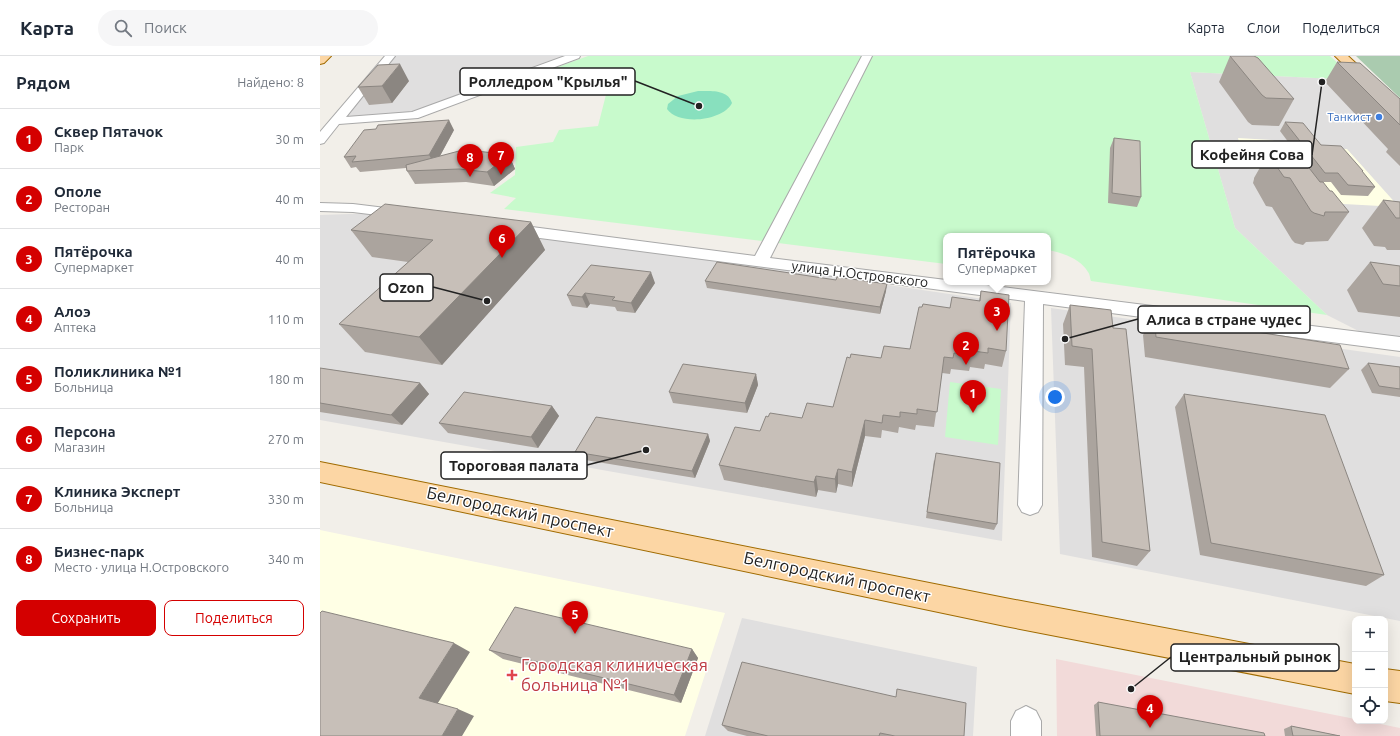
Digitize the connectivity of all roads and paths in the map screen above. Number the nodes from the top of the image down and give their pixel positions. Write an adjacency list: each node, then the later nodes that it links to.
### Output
1 (325, 56): 6 (main road)
2 (390, 56): 8 (street)
3 (575, 56): 8 (street)
4 (867, 56): 13 (street)
5 (1342, 56): 7 (main road)
6 (320, 61)
7 (1400, 111)
8 (336, 122): 9 (street)
9 (320, 140)
10 (320, 207): 11 (street)
11 (416, 216)
12 (493, 226): 13 (street, улица Н.Островского)
13 (760, 261): 14 (street, улица Н.Островского)
14 (1034, 297): 15 (street, улица Н.Островского); 17 (street)
15 (1400, 344)
16 (320, 472): 18 (main road, Белгородский проспект)
17 (1030, 505)
18 (1352, 678)
19 (1388, 685): 20 (main road)
20 (1400, 687)

